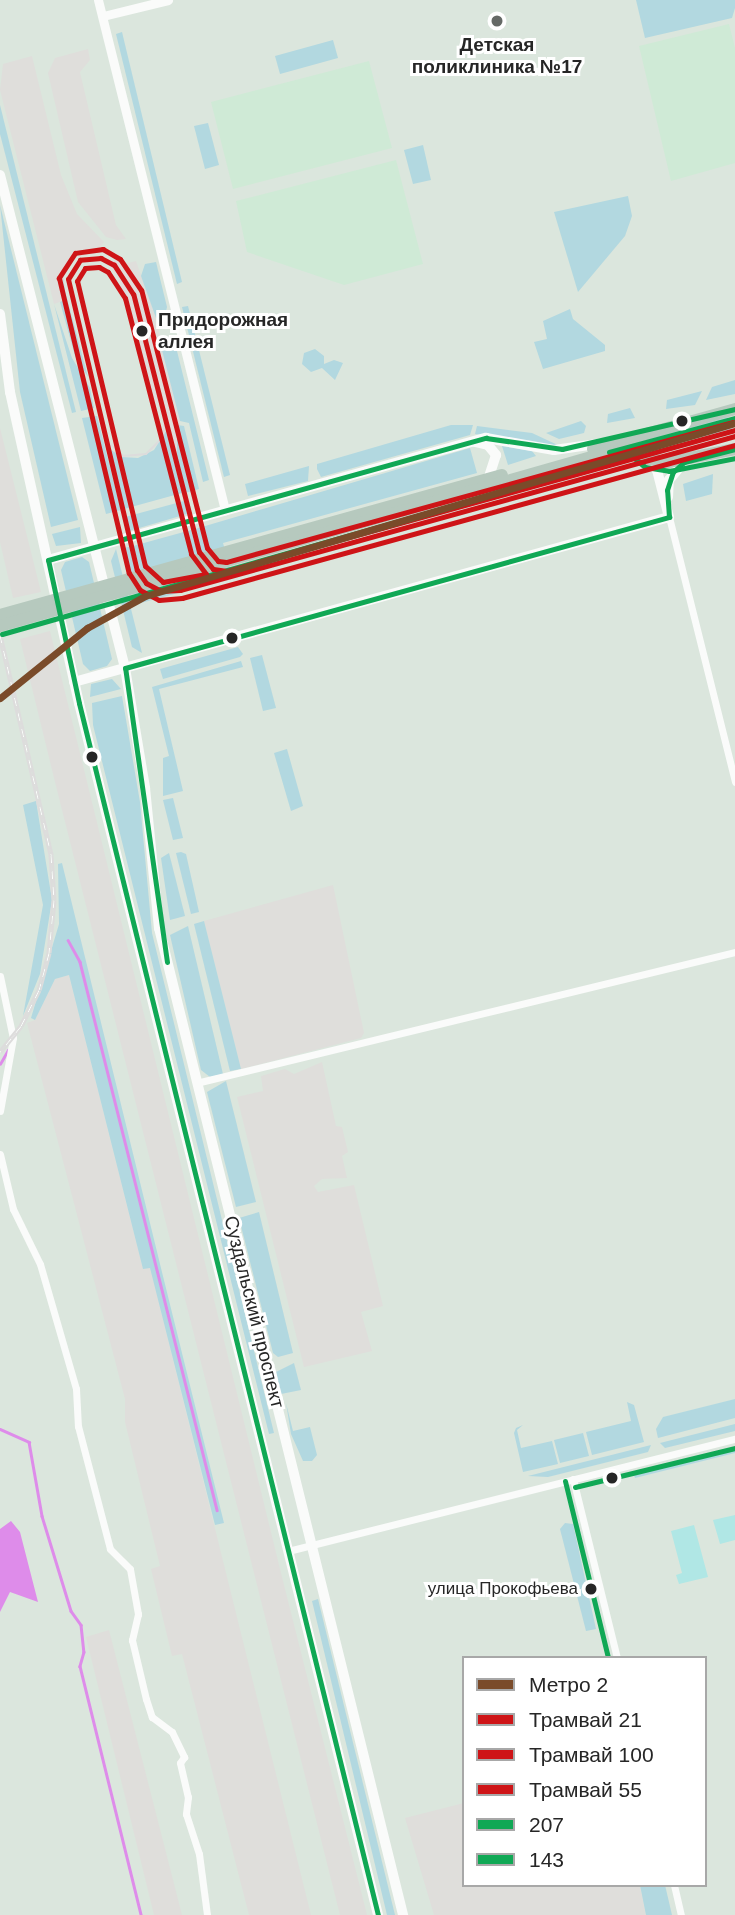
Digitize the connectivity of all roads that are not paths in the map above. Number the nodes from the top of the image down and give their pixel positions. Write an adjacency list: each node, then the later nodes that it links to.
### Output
1 (99, 0): 3 (street)
2 (168, 0): 3 (street)
3 (103, 16): 13 (street)
4 (0, 175): 15 (main road, Суздальский проспект)
5 (0, 314): 17 (main road, Суздальский проспект)
6 (735, 409): 7 (main road)
7 (616, 440): 8 (main road); 12 (main road)
8 (472, 441): 12 (main road); 13 (main road)
9 (735, 449): 11 (main road)
10 (648, 459): 11 (main road); 14 (main road); 16 (main road)
11 (684, 462): 14 (main road)
12 (488, 479): 16 (main road)
13 (225, 510): 15 (main road)
14 (669, 517): 20 (main road); 22 (street)
15 (94, 547): 17 (main road); 20 (main road, Суздальский проспект)
16 (232, 557): 18 (main road); 19 (main road)
17 (48, 560): 21 (main road, Суздальский проспект)
18 (0, 615)
19 (0, 626)
20 (125, 668): 21 (main road); 25 (main road, Суздальский проспект)
21 (74, 682): 31 (main road, Суздальский проспект)
22 (735, 782)
23 (735, 952): 25 (street)
24 (0, 976): 26 (street)
25 (196, 1083): 30 (main road, Суздальский проспект)
26 (0, 1111)
27 (0, 1154): 34 (street)
28 (735, 1439): 29 (street)
29 (573, 1479): 30 (street); 32 (street)
30 (312, 1545): 31 (street); 36 (main road, Суздальский проспект)
31 (288, 1551): 35 (main road, Суздальский проспект)
32 (617, 1656)
33 (674, 1887): 37 (street)
34 (206, 1915)
35 (378, 1915)
36 (404, 1915)
37 (681, 1915)

